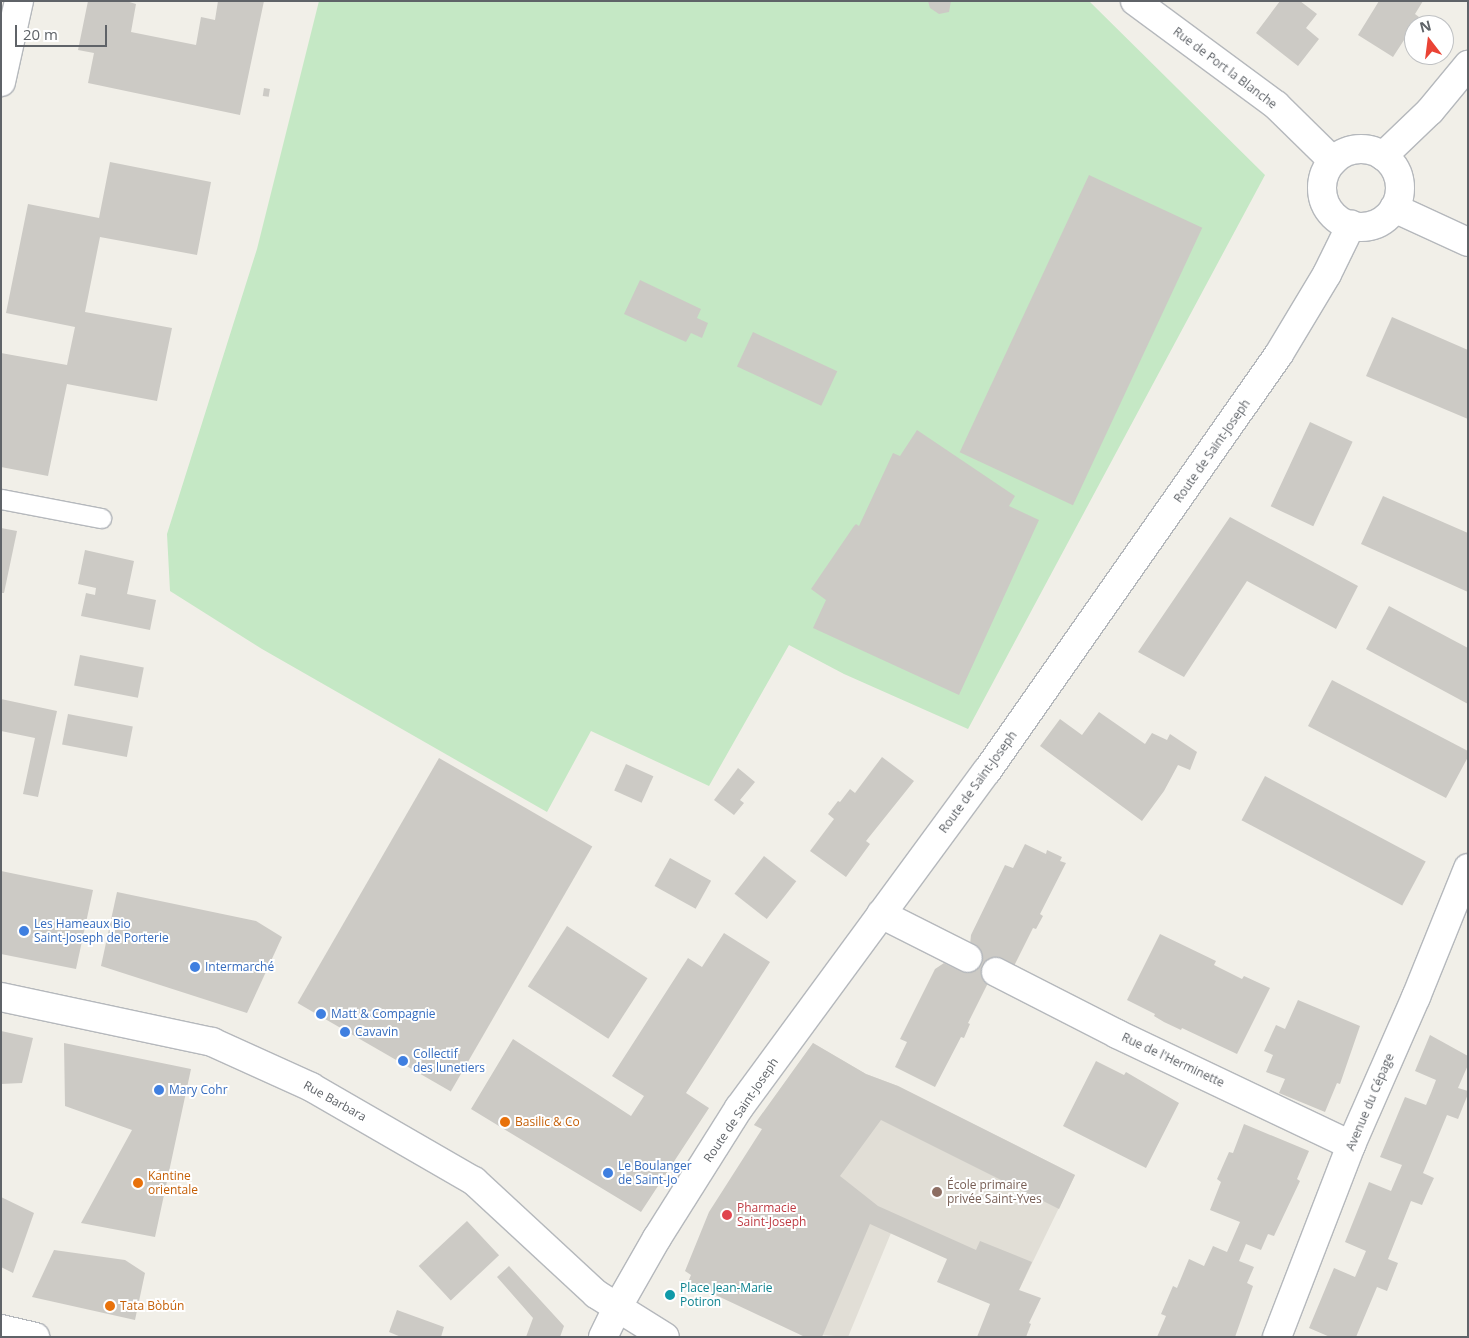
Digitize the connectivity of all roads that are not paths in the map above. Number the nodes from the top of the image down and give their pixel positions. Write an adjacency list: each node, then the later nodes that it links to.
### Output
1 (19, 1): 4 (street)
2 (1135, 1): 6 (street, Rue de Port la Blanche)
3 (1468, 65): 5 (street)
4 (1, 82)
5 (1384, 156): 6 (street); 7 (street)
6 (1333, 161): 8 (street)
7 (1394, 208): 8 (street); 9 (street)
8 (1351, 225): 13 (street, Route de Saint-Joseph)
9 (1468, 242)
10 (1, 499): 11 (lane)
11 (101, 518)
12 (1468, 868): 17 (street, Avenue du Cépage)
13 (881, 914): 14 (street); 18 (street, Route de Saint-Joseph)
14 (968, 958)
15 (996, 972): 17 (street, Rue de l'Herminette)
16 (1, 997): 18 (street, Rue Barbara)
17 (1351, 1145): 23 (street, Avenue du Cépage)
18 (617, 1308): 21 (street, Route de Saint-Joseph); 22 (street, Rue Barbara)
19 (1, 1329): 20 (street)
20 (35, 1337)
21 (603, 1337)
22 (665, 1337)
23 (1277, 1337)

